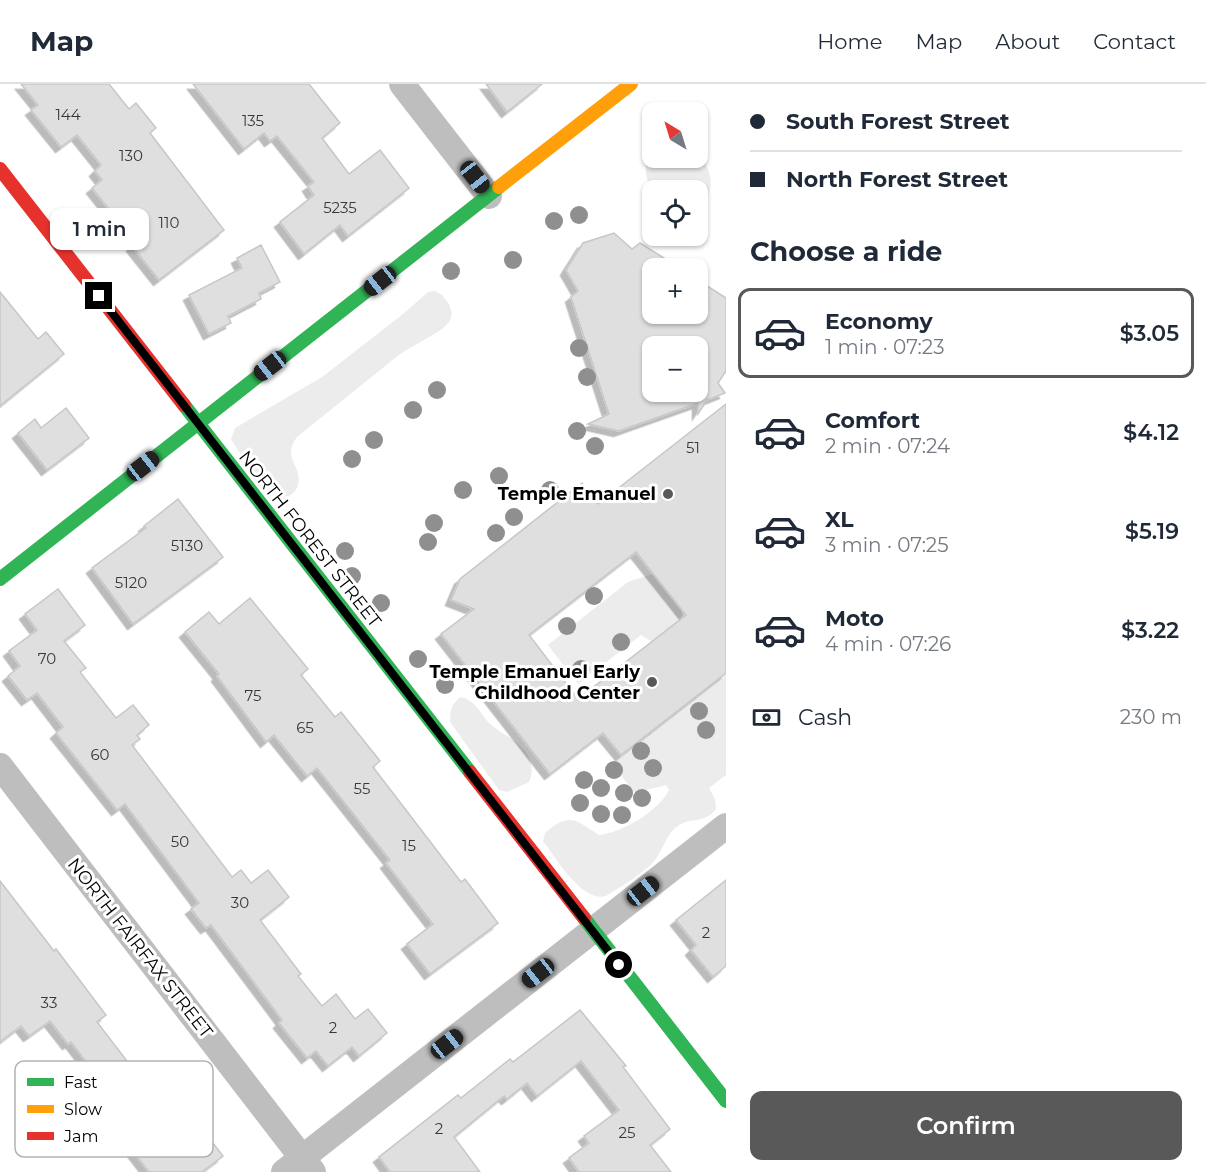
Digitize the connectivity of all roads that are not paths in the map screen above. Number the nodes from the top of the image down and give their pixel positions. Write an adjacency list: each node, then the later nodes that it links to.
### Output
1 (402, 84): 4 (street)
2 (631, 84): 4 (street)
3 (0, 169): 5 (street, NORTH FOREST STREET)
4 (489, 195): 5 (street)
5 (197, 423): 6 (street); 9 (street, NORTH FOREST STREET)
6 (0, 579)
7 (0, 766): 11 (street, NORTH FAIRFAX STREET)
8 (726, 826): 9 (street)
9 (593, 931): 10 (street, NORTH FOREST STREET); 11 (street)
10 (726, 1101)
11 (300, 1167)

